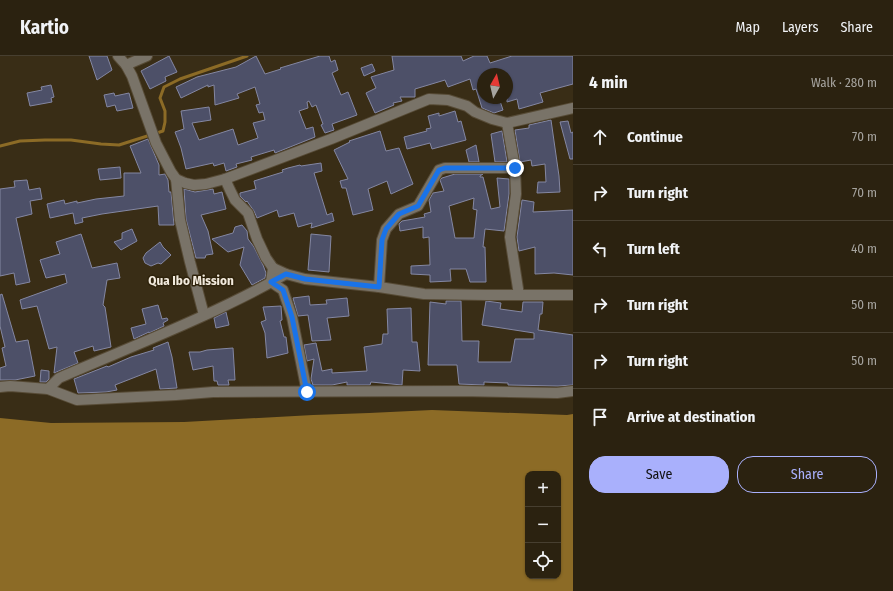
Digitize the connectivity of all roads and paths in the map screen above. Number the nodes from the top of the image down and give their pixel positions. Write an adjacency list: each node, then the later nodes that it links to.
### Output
1 (118, 56): 3 (street)
2 (147, 56): 3 (street)
3 (126, 65): 7 (street)
4 (573, 108): 5 (street)
5 (507, 123): 6 (street); 8 (street)
6 (515, 168): 12 (street); 14 (street)
7 (176, 178): 8 (street); 15 (street)
8 (225, 179): 9 (street)
9 (273, 268): 10 (street); 11 (street)
10 (286, 274): 11 (street); 12 (street)
11 (271, 282): 15 (street); 19 (street)
12 (379, 287): 14 (street)
13 (573, 294): 14 (street)
14 (519, 295)
15 (204, 315): 17 (street)
16 (0, 387): 17 (street)
17 (48, 389): 19 (street)
18 (573, 391): 19 (street)
19 (307, 392)

